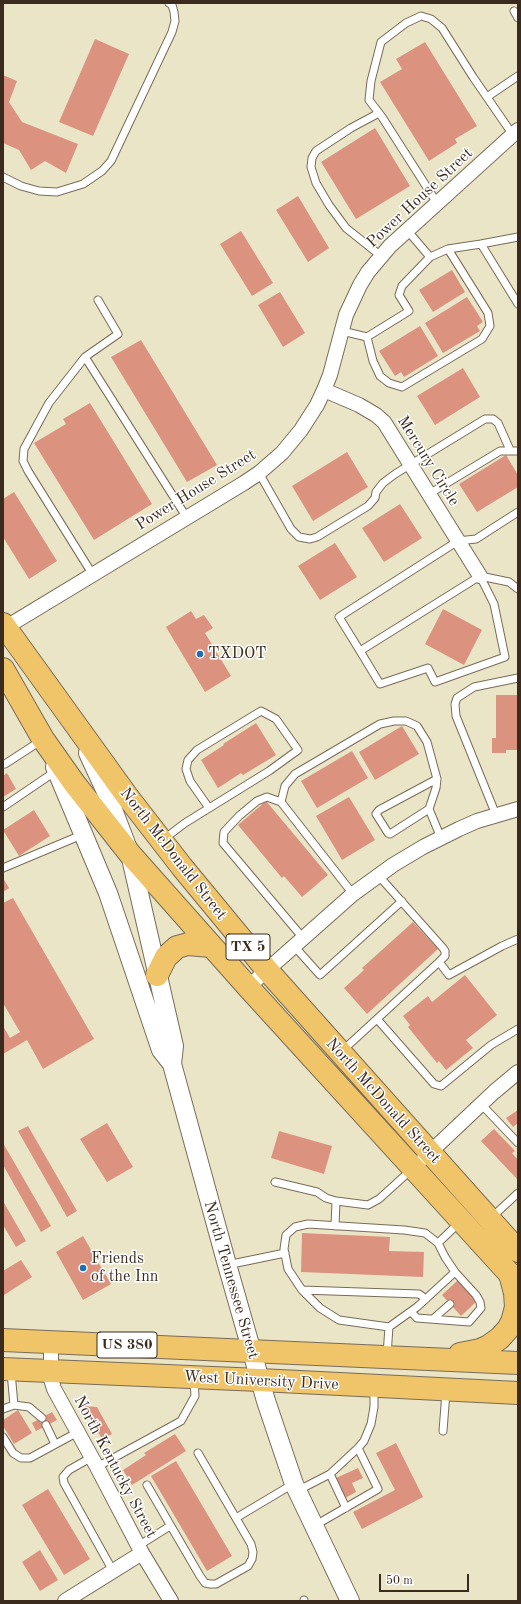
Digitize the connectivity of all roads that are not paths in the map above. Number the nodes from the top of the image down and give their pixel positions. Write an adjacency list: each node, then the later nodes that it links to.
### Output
1 (169, 3): 8 (lane)
2 (514, 11): 3 (lane)
3 (518, 18)
4 (518, 76): 5 (lane)
5 (487, 97): 6 (lane); 7 (lane)
6 (379, 113): 9 (lane); 14 (lane)
7 (515, 132): 9 (street, Power House Street)
8 (3, 177)
9 (437, 203): 10 (street, Power House Street)
10 (407, 230): 14 (street, Power House Street); 15 (lane)
11 (518, 237): 12 (lane)
12 (482, 244): 13 (lane); 17 (lane)
13 (448, 249): 15 (lane); 19 (lane)
14 (381, 256): 18 (street, Power House Street)
15 (430, 257): 19 (lane)
16 (98, 300): 20 (lane)
17 (518, 304)
18 (342, 331): 19 (lane); 21 (street, Power House Street)
19 (367, 337)
20 (85, 357): 27 (lane); 29 (lane)
21 (324, 390): 23 (street, Mercury Circle); 24 (street, Power House Street)
22 (514, 450): 23 (lane); 25 (lane)
23 (411, 464): 24 (lane); 25 (street, Mercury Circle)
24 (259, 473): 27 (street, Power House Street)
25 (429, 494): 28 (street, Mercury Circle)
26 (518, 512): 28 (lane)
27 (187, 518): 29 (street, Power House Street)
28 (458, 541): 30 (street, Mercury Circle); 33 (lane)
29 (93, 574): 32 (street, Power House Street)
30 (480, 576): 31 (lane); 33 (lane); 33 (lane)
31 (518, 589)
32 (4, 627): 36 (main road, North McDonald Street / TX 5)
33 (360, 651)
34 (3, 669): 37 (main road, North McDonald Street / TX 5)
35 (518, 678): 46 (lane)
36 (76, 726): 49 (main road, North McDonald Street / TX 5); 50 (street)
37 (43, 739): 38 (lane); 39 (street); 50 (main road, North McDonald Street / TX 5)
38 (5, 764)
39 (56, 771): 42 (lane); 47 (street)
40 (437, 779): 41 (lane); 44 (lane); 44 (lane)
41 (281, 802): 53 (lane); 56 (lane)
42 (3, 807)
43 (209, 808): 43 (lane); 49 (lane)
44 (429, 809): 48 (lane)
45 (518, 809): 46 (street)
46 (496, 815): 48 (street)
47 (84, 834): 51 (lane); 65 (street)
48 (441, 838): 52 (street)
49 (162, 840): 59 (main road, North McDonald Street / TX 5)
50 (130, 854): 57 (main road, North McDonald Street / TX 5); 60 (street)
51 (3, 868)
52 (378, 875): 53 (street); 54 (lane)
53 (353, 894): 56 (street)
54 (402, 901): 56 (lane); 58 (lane)
55 (518, 939): 58 (lane)
56 (299, 942): 59 (street)
57 (211, 946): 60 (main road); 61 (main road, North McDonald Street / TX 5)
58 (439, 962): 62 (lane)
59 (267, 970): 61 (street); 64 (main road, North McDonald Street / TX 5)
60 (157, 976): 65 (street)
61 (248, 987): 70 (main road, North McDonald Street / TX 5)
62 (377, 1019): 63 (lane); 64 (lane)
63 (518, 1028)
64 (340, 1053): 69 (main road, North McDonald Street / TX 5)
65 (172, 1064): 80 (street, North Tennessee Street)
66 (518, 1072): 67 (street)
67 (481, 1104): 68 (lane); 69 (street)
68 (518, 1143)
69 (429, 1153): 70 (street); 74 (main road, North McDonald Street / TX 5)
70 (413, 1168): 73 (lane); 75 (main road, North McDonald Street / TX 5)
71 (275, 1182): 73 (lane)
72 (518, 1193): 74 (lane)
73 (336, 1202): 76 (lane)
74 (490, 1220): 78 (main road, North McDonald Street / TX 5)
75 (461, 1221): 77 (lane); 82 (main road, North McDonald Street / TX 5)
76 (335, 1226): 77 (lane); 79 (lane)
77 (438, 1242): 81 (lane)
78 (518, 1251)
79 (285, 1253): 80 (lane); 83 (lane)
80 (227, 1265): 91 (street, North Tennessee Street)
81 (455, 1272): 84 (lane); 87 (lane)
82 (514, 1279): 93 (main road)
83 (302, 1290): 84 (lane); 88 (lane)
84 (426, 1299): 86 (lane)
85 (450, 1304): 87 (lane)
86 (411, 1312): 87 (lane); 88 (lane)
87 (433, 1319)
88 (389, 1327): 92 (lane)
89 (3, 1340): 90 (main road, West University Drive / US 380)
90 (51, 1342): 91 (main road, West University Drive / US 380); 96 (street, North Kentucky Street)
91 (251, 1350): 92 (main road, West University Drive / US 380); 98 (street, North Tennessee Street)
92 (387, 1357): 93 (main road, West University Drive / US 380)
93 (427, 1358): 94 (main road, West University Drive / US 380)
94 (518, 1363)
95 (7, 1370): 96 (main road, West University Drive / US 380); 102 (lane)
96 (51, 1372): 97 (main road, West University Drive / US 380); 107 (street, North Kentucky Street)
97 (194, 1378): 98 (main road, West University Drive / US 380); 112 (lane)
98 (260, 1380): 99 (main road, West University Drive / US 380); 115 (street, North Tennessee Street)
99 (374, 1386): 100 (main road, West University Drive / US 380); 110 (lane)
100 (446, 1390): 101 (main road, West University Drive / US 380); 106 (lane)
101 (518, 1394)
102 (14, 1405): 103 (lane); 104 (lane)
103 (3, 1409)
104 (42, 1418)
105 (46, 1425): 109 (lane)
106 (443, 1431)
107 (78, 1432): 109 (lane); 112 (street, North Kentucky Street)
108 (3, 1437): 109 (lane)
109 (55, 1444)
110 (358, 1448): 113 (lane); 116 (lane)
111 (198, 1453): 117 (lane)
112 (94, 1462): 120 (street, North Kentucky Street); 121 (lane)
113 (330, 1474): 115 (lane); 116 (lane)
114 (147, 1485): 118 (lane)
115 (295, 1487): 117 (lane); 119 (street, North Tennessee Street)
116 (346, 1508): 119 (lane)
117 (236, 1518): 118 (lane)
118 (170, 1526): 120 (lane)
119 (314, 1526): 124 (street, North Tennessee Street)
120 (140, 1550): 121 (street); 123 (street, North Kentucky Street)
121 (114, 1571): 122 (street)
122 (66, 1601)
123 (171, 1601)
124 (350, 1601)

